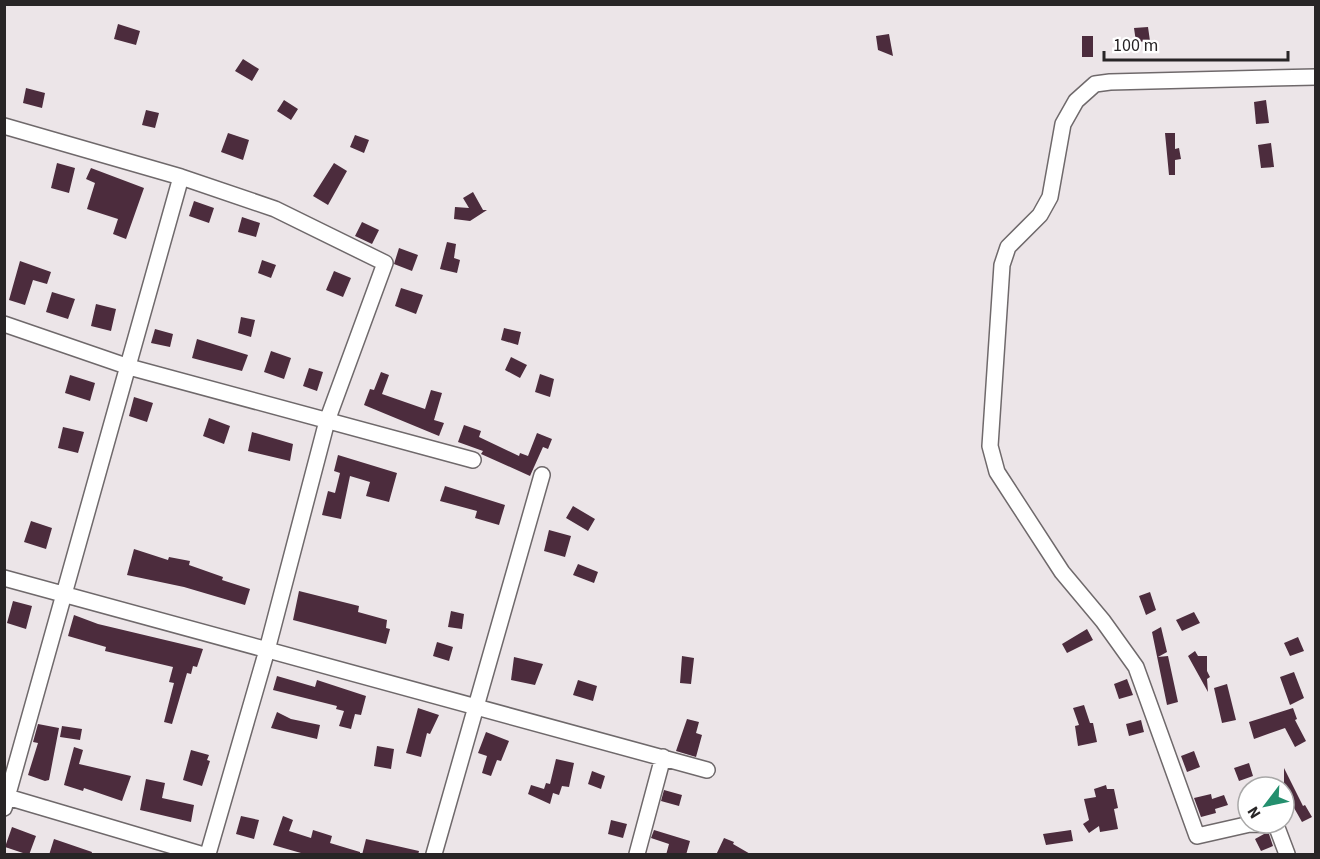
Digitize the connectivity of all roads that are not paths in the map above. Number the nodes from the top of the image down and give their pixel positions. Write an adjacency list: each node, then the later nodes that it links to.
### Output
1 (1316, 77): 20 (street)
2 (4, 126): 3 (street)
3 (181, 177): 5 (street); 6 (street)
4 (4, 324): 5 (street)
5 (129, 367): 6 (street); 10 (street)
6 (327, 421): 7 (street); 11 (street)
7 (473, 460)
8 (542, 475): 12 (street)
9 (4, 578): 10 (street)
10 (64, 594): 11 (street); 15 (street)
11 (267, 650): 12 (street); 17 (street)
12 (475, 707): 13 (street); 18 (street)
13 (663, 758): 14 (street); 19 (street)
14 (707, 770)
15 (6, 800): 16 (street)
16 (200, 855)
17 (208, 855)
18 (434, 855)
19 (637, 855)
20 (1287, 855)

